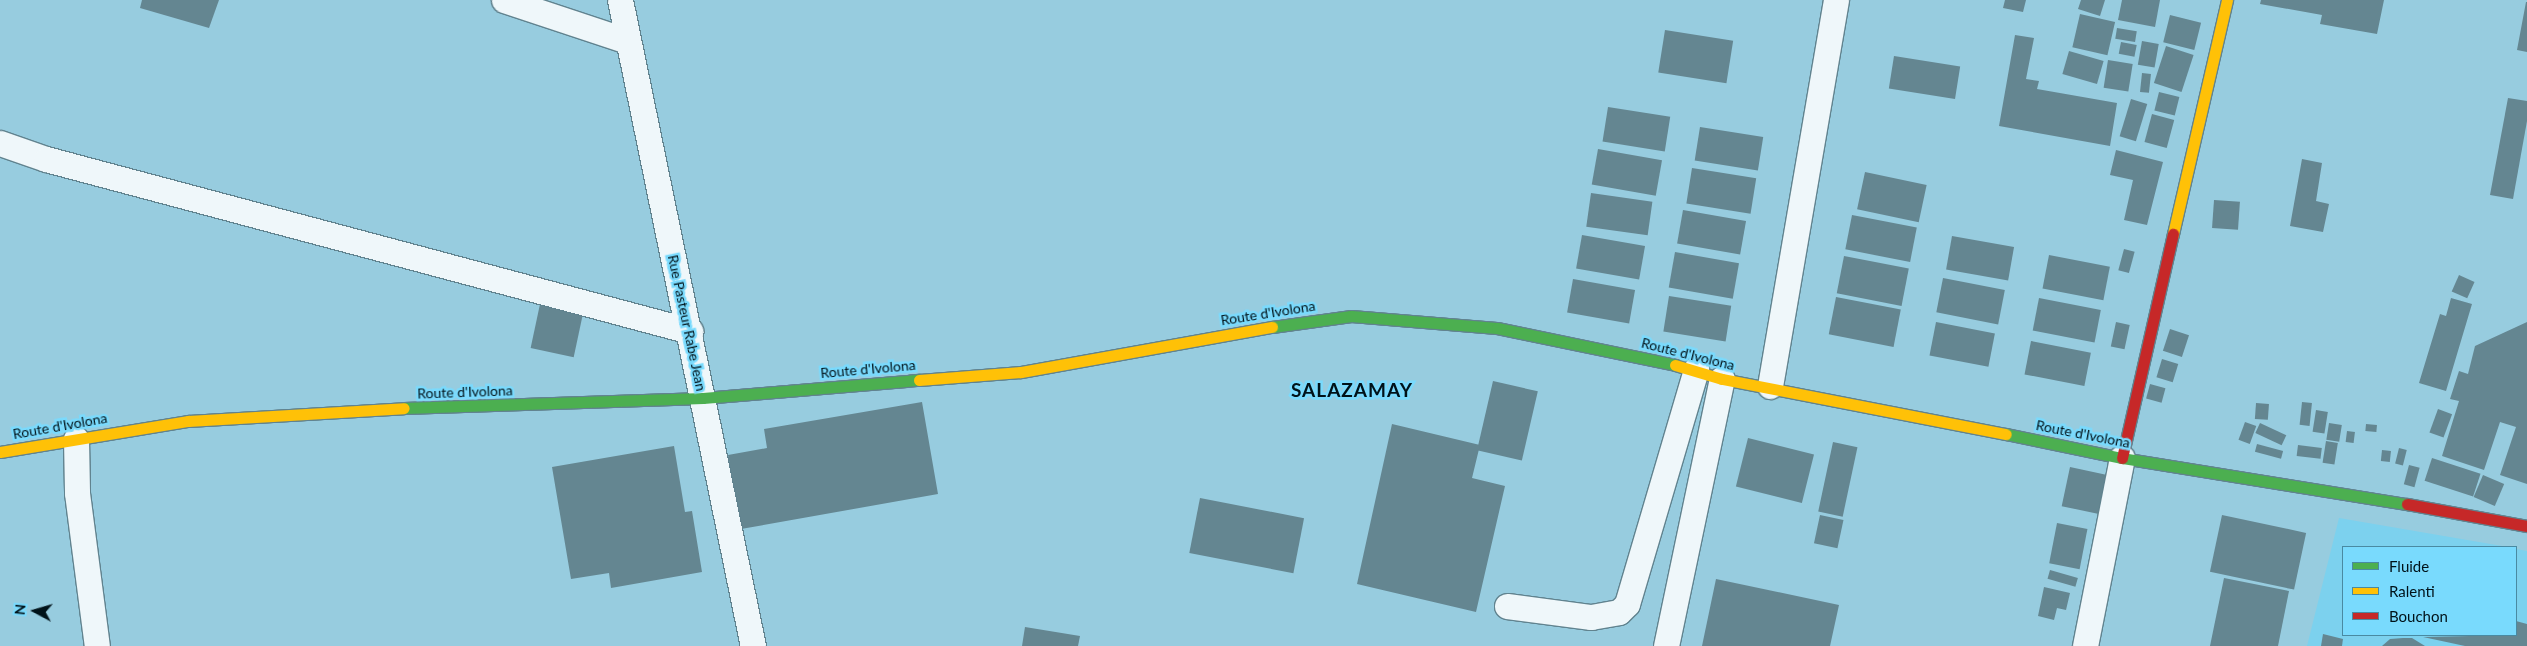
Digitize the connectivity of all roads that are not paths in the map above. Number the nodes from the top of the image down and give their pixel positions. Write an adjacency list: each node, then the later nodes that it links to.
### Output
1 (504, 0): 5 (street)
2 (620, 0): 5 (street, Rue Pasteur Rabe Jean)
3 (1836, 0): 10 (street)
4 (2227, 0): 14 (main road)
5 (627, 41): 7 (street, Rue Pasteur Rabe Jean)
6 (0, 143): 7 (street)
7 (690, 331): 11 (street, Rue Pasteur Rabe Jean)
8 (1696, 368): 9 (main road, Route d'Ivolona); 11 (main road, Route d'Ivolona); 16 (street)
9 (1722, 379): 10 (main road, Route d'Ivolona); 19 (street)
10 (1770, 386): 14 (main road, Route d'Ivolona)
11 (703, 398): 12 (main road, Route d'Ivolona); 18 (street, Rue Pasteur Rabe Jean)
12 (76, 439): 13 (main road, Route d'Ivolona); 17 (street)
13 (0, 452)
14 (2122, 458): 15 (main road, Route d'Ivolona); 20 (street)
15 (2527, 526)
16 (1507, 606)
17 (97, 646)
18 (754, 646)
19 (1666, 646)
20 (2085, 646)

